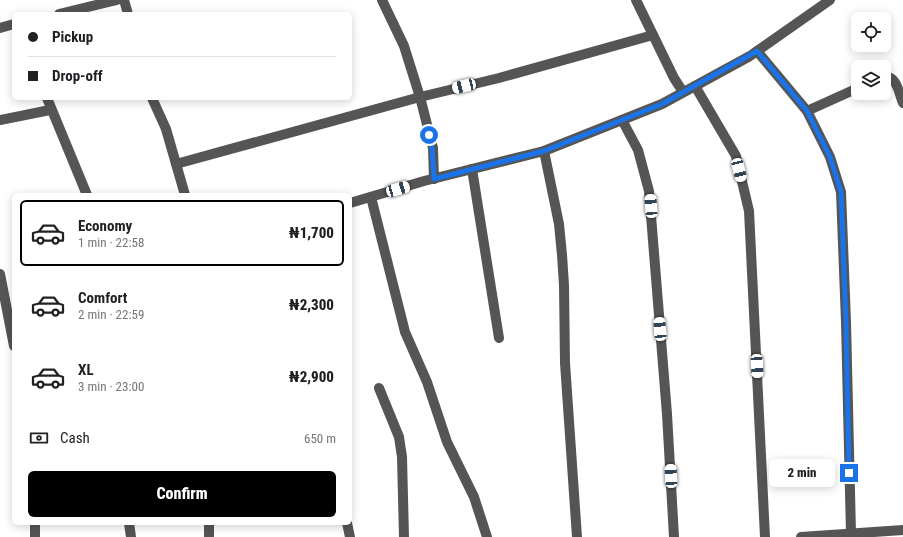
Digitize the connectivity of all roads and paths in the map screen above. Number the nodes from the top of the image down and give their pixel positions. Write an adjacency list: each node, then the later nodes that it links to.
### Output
1 (117, 0): 6 (street)
2 (124, 0): 7 (street)
3 (382, 0): 16 (street)
4 (636, 0): 10 (street)
5 (824, 2): 11 (street)
6 (67, 12)
7 (127, 12)
8 (12, 25): 9 (street)
9 (0, 28)
10 (653, 35): 15 (street); 16 (street)
11 (757, 51): 13 (street); 21 (street)
12 (891, 78): 19 (street)
13 (694, 86): 15 (street); 51 (street)
14 (851, 91): 21 (street)
15 (683, 92): 23 (street)
16 (420, 96): 25 (street); 27 (street)
17 (48, 100): 20 (street)
18 (153, 100): 25 (street)
19 (903, 103)
20 (50, 110): 22 (street); 28 (street)
21 (807, 111): 42 (street)
22 (0, 120)
23 (622, 120): 24 (street); 50 (street)
24 (544, 151): 26 (street); 49 (street)
25 (176, 164): 29 (street)
26 (472, 169): 27 (street); 35 (street)
27 (434, 179): 30 (street)
28 (86, 193)
29 (184, 193)
30 (371, 197): 31 (street); 48 (street)
31 (352, 202)
32 (0, 274): 33 (street)
33 (6, 304): 34 (street)
34 (12, 336)
35 (499, 338)
36 (379, 388): 47 (street)
37 (35, 525): 43 (street)
38 (129, 525): 44 (street)
39 (209, 525): 45 (street)
40 (347, 525): 46 (street)
41 (903, 530): 42 (street)
42 (851, 534): 52 (street)
43 (36, 537)
44 (131, 537)
45 (209, 537)
46 (350, 537)
47 (404, 537)
48 (488, 537)
49 (577, 537)
50 (674, 537)
51 (765, 537)
52 (801, 537)

